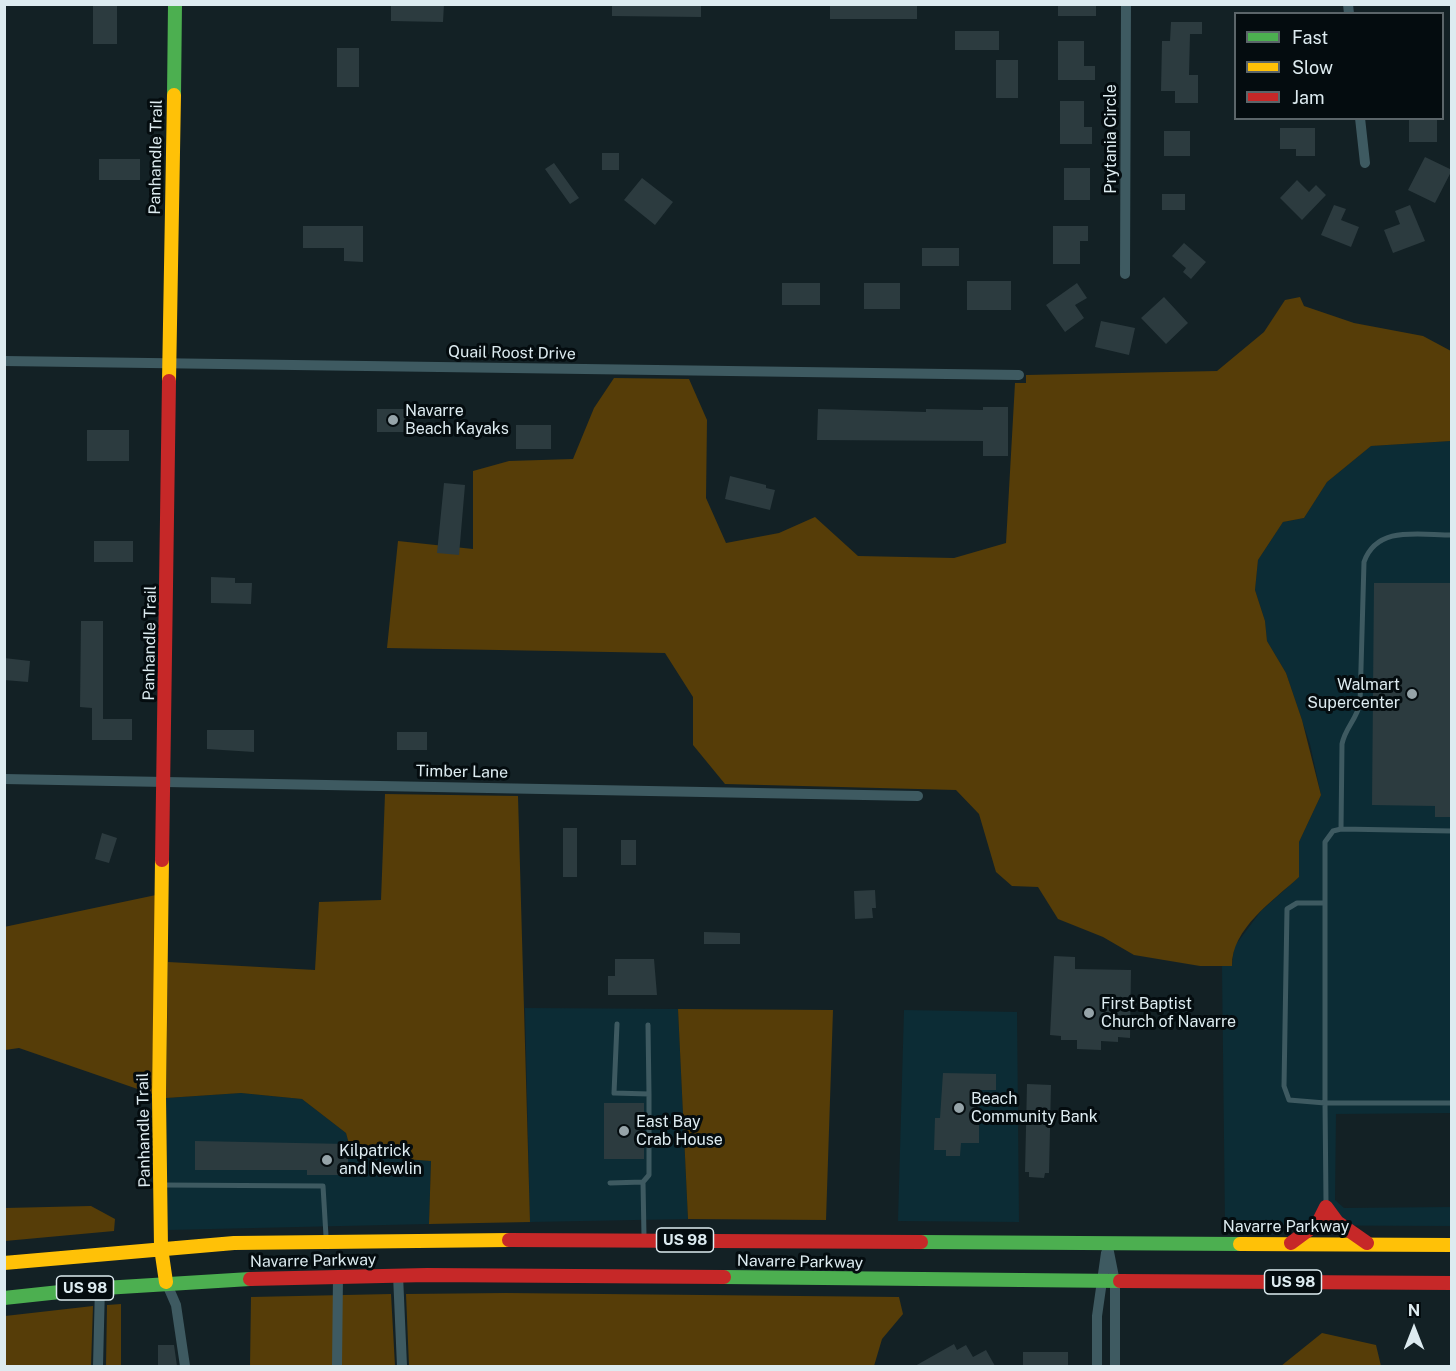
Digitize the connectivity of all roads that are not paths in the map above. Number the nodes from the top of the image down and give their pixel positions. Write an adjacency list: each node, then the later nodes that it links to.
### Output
1 (175, 4): 7 (main road, Panhandle Trail)
2 (1126, 4): 5 (street, Prytania Circle)
3 (1360, 120): 4 (street)
4 (1365, 163)
5 (1125, 274)
6 (4, 361): 7 (street, Quail Roost Drive)
7 (170, 364): 8 (street, Quail Roost Drive); 11 (main road, Panhandle Trail)
8 (1019, 375)
9 (1452, 535): 13 (lane)
10 (4, 779): 11 (street, Timber Lane)
11 (165, 781): 12 (street, Timber Lane); 23 (main road, Panhandle Trail)
12 (918, 796)
13 (1341, 830): 14 (lane); 15 (lane)
14 (1452, 831)
15 (1325, 903): 19 (lane); 19 (lane)
16 (616, 1024): 18 (lane)
17 (648, 1024): 18 (lane)
18 (649, 1094): 21 (lane)
19 (1325, 1102): 20 (lane); 24 (lane)
20 (1452, 1103)
21 (643, 1182): 22 (lane); 25 (lane)
22 (610, 1183)
23 (161, 1185): 26 (lane); 31 (main road, Panhandle Trail)
24 (1326, 1207): 28 (main road); 29 (main road)
25 (644, 1240): 26 (main road, Navarre Parkway / US 98); 27 (main road, Navarre Parkway / US 98)
26 (326, 1241): 31 (main road, Navarre Parkway / US 98)
27 (1107, 1242): 28 (main road, Navarre Parkway / US 98); 38 (street)
28 (1291, 1243): 29 (main road, Navarre Parkway / US 98)
29 (1367, 1243): 30 (main road, Navarre Parkway / US 98)
30 (1452, 1245)
31 (161, 1248): 32 (main road, Navarre Parkway / US 98); 37 (main road, Panhandle Trail)
32 (35, 1260): 33 (main road, Navarre Parkway / US 98); 34 (main road)
33 (4, 1263)
34 (4, 1268)
35 (398, 1275): 36 (main road, Navarre Parkway / US 98); 38 (main road, Navarre Parkway / US 98); 45 (street)
36 (338, 1276): 37 (main road, Navarre Parkway / US 98); 44 (street)
37 (166, 1282): 40 (main road, Navarre Parkway / US 98); 43 (street)
38 (1108, 1282): 39 (main road, Navarre Parkway / US 98); 46 (street); 47 (street)
39 (1452, 1283)
40 (100, 1286): 41 (main road, Navarre Parkway / US 98); 42 (street)
41 (4, 1298)
42 (98, 1366)
43 (185, 1366)
44 (337, 1366)
45 (402, 1366)
46 (1097, 1366)
47 (1115, 1366)

